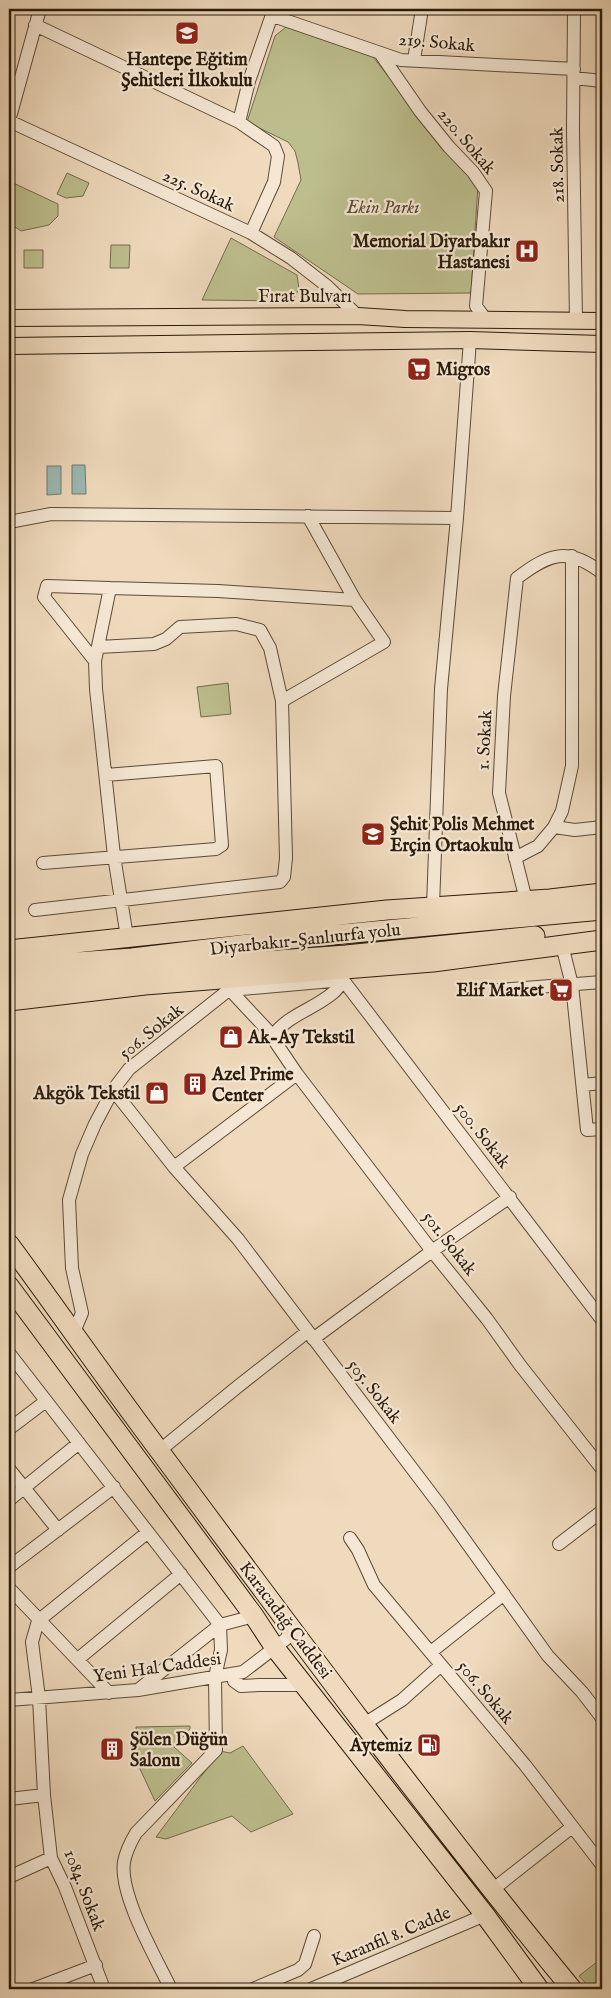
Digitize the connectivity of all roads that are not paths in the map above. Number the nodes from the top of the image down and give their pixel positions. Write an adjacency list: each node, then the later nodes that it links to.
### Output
1 (40, 9): 5 (street)
2 (422, 9): 7 (street)
3 (574, 9): 8 (street, 218. Sokak)
4 (274, 12): 6 (street, 219. Sokak); 11 (street)
5 (35, 25): 10 (street); 11 (street)
6 (380, 53): 7 (street, 219. Sokak); 15 (street, 220. Sokak)
7 (414, 60): 8 (street, 219. Sokak)
8 (574, 73): 9 (street, 219. Sokak); 16 (street, 218. Sokak)
9 (602, 81)
10 (9, 121): 12 (street, 225. Sokak)
11 (239, 122): 12 (street)
12 (251, 233): 13 (street, 225. Sokak)
13 (358, 316): 14 (main road, Fırat Bulvarı); 15 (main road, Fırat Bulvarı)
14 (9, 318)
15 (486, 320): 16 (main road, Fırat Bulvarı)
16 (576, 321): 17 (main road, Fırat Bulvarı)
17 (602, 321)
18 (470, 340): 19 (main road); 20 (main road); 22 (street)
19 (602, 344)
20 (9, 346)
21 (308, 516): 22 (street); 23 (street); 27 (street)
22 (457, 518): 41 (street)
23 (9, 522)
24 (572, 556): 25 (street); 32 (street); 35 (street, 1. Sokak)
25 (602, 573)
26 (110, 588): 27 (street); 28 (street); 29 (street)
27 (355, 600): 30 (street)
28 (99, 647): 29 (street); 30 (street)
29 (94, 661): 31 (street)
30 (282, 701): 38 (street)
31 (106, 775): 34 (street); 34 (street)
32 (554, 827): 33 (street); 35 (street)
33 (602, 827)
34 (114, 856): 36 (street); 38 (street)
35 (515, 858): 39 (street, 1. Sokak)
36 (43, 863)
37 (602, 893): 39 (highway)
38 (121, 899): 42 (street); 45 (street)
39 (526, 900): 40 (highway)
40 (472, 904): 41 (highway); 46 (highway)
41 (433, 906): 45 (highway)
42 (35, 910)
43 (602, 910): 46 (highway, Diyarbakır-Şanlıurfa yolu)
44 (602, 930): 51 (highway)
45 (127, 937): 49 (highway)
46 (289, 939): 50 (highway, Diyarbakır-Şanlıurfa yolu)
47 (602, 940): 48 (highway)
48 (562, 945): 51 (highway); 55 (street)
49 (9, 950)
50 (9, 967)
51 (344, 968): 53 (highway); 54 (highway); 58 (street); 65 (street, 500. Sokak)
52 (602, 982): 55 (street)
53 (9, 983)
54 (237, 984): 57 (highway); 58 (street, 501. Sokak); 62 (street, 506. Sokak)
55 (572, 985): 56 (street); 61 (street)
56 (499, 990)
57 (9, 1002)
58 (273, 1036): 59 (street, 501. Sokak)
59 (297, 1074): 64 (street); 67 (street, 501. Sokak)
60 (602, 1083): 61 (street)
61 (583, 1085): 63 (street)
62 (113, 1090): 64 (street, 505. Sokak); 70 (street, 506. Sokak)
63 (602, 1129)
64 (174, 1167): 71 (street, 505. Sokak)
65 (510, 1197): 67 (street); 69 (street, 500. Sokak)
66 (9, 1244): 70 (highway, Karacadağ Caddesi)
67 (432, 1251): 71 (street); 78 (street, 501. Sokak)
68 (9, 1286): 92 (highway, Karacadağ Caddesi)
69 (602, 1320)
70 (74, 1332): 76 (highway, Karacadağ Caddesi)
71 (310, 1336): 76 (street); 90 (street, 505. Sokak)
72 (9, 1354): 73 (street)
73 (46, 1401): 74 (street); 75 (street)
74 (9, 1429)
75 (79, 1443): 79 (street); 80 (street)
76 (159, 1451): 91 (highway, Karacadağ Caddesi)
77 (9, 1469): 80 (street)
78 (602, 1470)
79 (114, 1487): 83 (street); 84 (street)
80 (24, 1488): 81 (street); 83 (street)
81 (9, 1500)
82 (602, 1511): 86 (street)
83 (58, 1530): 87 (street)
84 (148, 1532): 88 (street); 93 (street)
85 (350, 1538): 97 (street, 506. Sokak)
86 (560, 1544)
87 (9, 1567)
88 (181, 1574): 94 (street); 98 (street)
89 (9, 1588): 93 (street)
90 (504, 1594): 97 (street); 107 (street, 505. Sokak)
91 (280, 1611): 92 (highway); 95 (highway, Karacadağ Caddesi)
92 (254, 1616): 94 (street); 96 (highway, Karacadağ Caddesi)
93 (38, 1621): 98 (street); 105 (street, 1084. Sokak)
94 (220, 1625): 101 (street); 103 (street)
95 (292, 1628): 96 (street, Yeni Hal Caddesi); 108 (highway, Karacadağ Caddesi)
96 (275, 1648): 100 (street, Yeni Hal Caddesi); 102 (highway, Karacadağ Caddesi)
97 (431, 1652): 99 (street, 506. Sokak)
98 (78, 1659): 104 (street)
99 (440, 1666): 108 (street); 111 (street, 506. Sokak)
100 (232, 1674): 101 (street, Yeni Hal Caddesi); 102 (street)
101 (215, 1677): 103 (street, Yeni Hal Caddesi); 121 (street)
102 (302, 1682): 116 (highway, Karacadağ Caddesi)
103 (138, 1690): 104 (street, Yeni Hal Caddesi)
104 (109, 1693): 105 (street, Yeni Hal Caddesi)
105 (39, 1698): 106 (street, Yeni Hal Caddesi); 109 (street, 1084. Sokak)
106 (9, 1700)
107 (602, 1718)
108 (364, 1724): 115 (highway, Karacadağ Caddesi)
109 (44, 1795): 110 (street); 112 (street, 1084. Sokak)
110 (9, 1799)
111 (572, 1827): 113 (street, 506. Sokak); 115 (street)
112 (51, 1858): 114 (street); 118 (street, 1084. Sokak)
113 (602, 1865)
114 (9, 1877)
115 (491, 1891): 125 (highway, Karacadağ Caddesi)
116 (485, 1915): 123 (street, Karanfil 8. Cadde); 124 (highway, Karacadağ Caddesi)
117 (314, 1936): 122 (street)
118 (96, 1965): 119 (street); 120 (street, 1084. Sokak)
119 (33, 1989)
120 (104, 1989)
121 (171, 1989)
122 (252, 1989)
123 (311, 1989)
124 (539, 1989)
125 (572, 1989)

